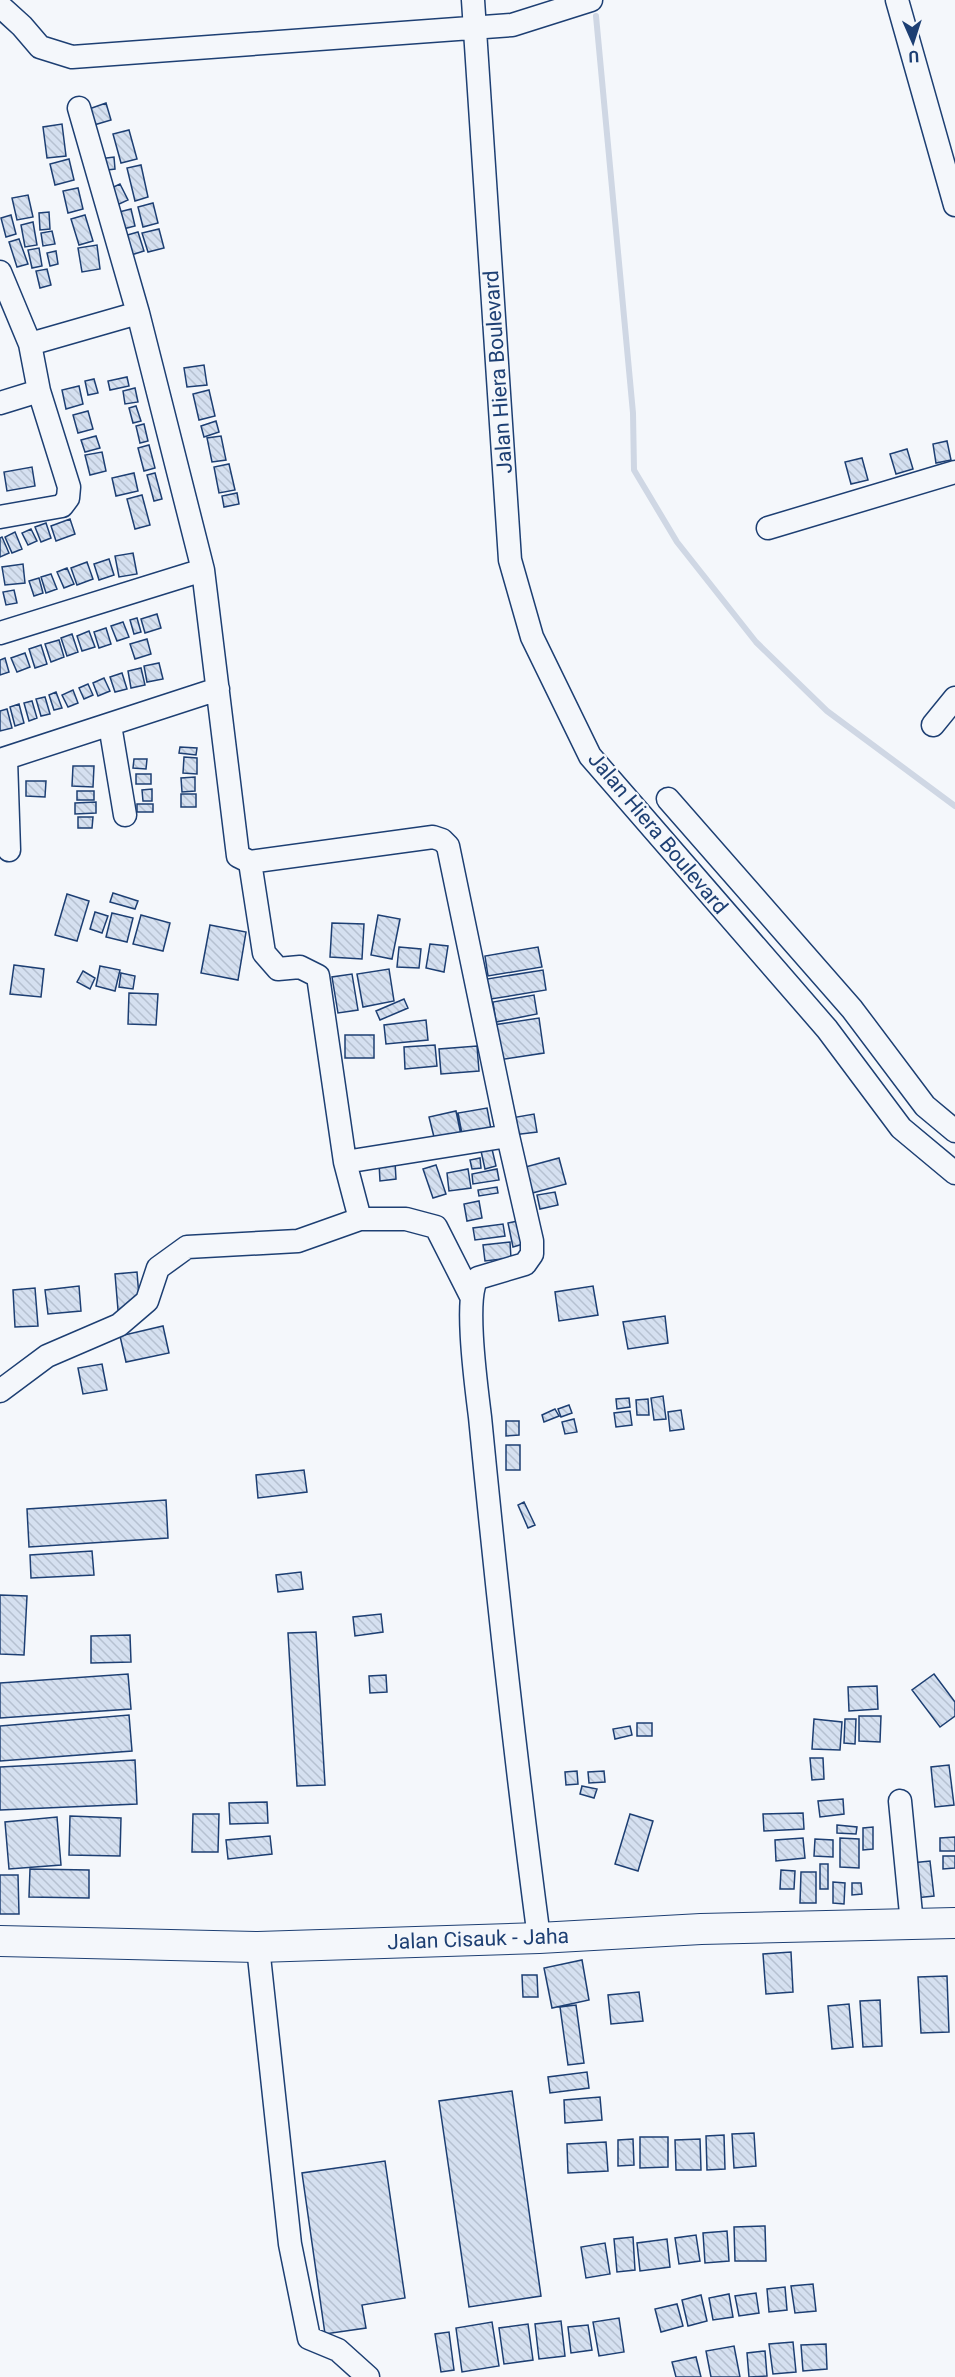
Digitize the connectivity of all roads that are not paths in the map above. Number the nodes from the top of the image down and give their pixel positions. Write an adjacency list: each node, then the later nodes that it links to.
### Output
1 (473, 0): 5 (street, Jalan Hiera Boulevard)
2 (591, 0): 5 (street)
3 (897, 0): 7 (street)
4 (0, 6): 5 (street)
5 (475, 27): 29 (street, Jalan Hiera Boulevard)
6 (79, 108): 9 (street)
7 (955, 205)
8 (3, 286): 10 (street)
9 (138, 313): 10 (street); 16 (street)
10 (30, 344): 11 (street)
11 (39, 391): 12 (street); 14 (street)
12 (0, 403)
13 (955, 472): 15 (street)
14 (0, 517)
15 (768, 528)
16 (202, 570): 17 (street); 18 (street)
17 (0, 633)
18 (218, 689): 21 (street); 27 (street)
19 (955, 698): 20 (street)
20 (933, 724)
21 (110, 725): 22 (street); 24 (street)
22 (3, 760): 25 (street)
23 (668, 799): 28 (street, Jalan Hiera Boulevard)
24 (125, 816)
25 (4, 825): 26 (street)
26 (9, 850)
27 (250, 862): 31 (street); 32 (street)
28 (852, 1009): 29 (street); 30 (street, Jalan Hiera Boulevard)
29 (827, 1029): 33 (street, Jalan Hiera Boulevard)
30 (955, 1131)
31 (508, 1136): 32 (street); 35 (street)
32 (345, 1162): 34 (street)
33 (955, 1173)
34 (360, 1219): 35 (street); 36 (street)
35 (471, 1296): 40 (street)
36 (0, 1391)
37 (900, 1801): 39 (street)
38 (955, 1923): 39 (main road, Jalan Cisauk - Jaha)
39 (912, 1924): 40 (main road, Jalan Cisauk - Jaha)
40 (539, 1938): 42 (main road, Jalan Cisauk - Jaha)
41 (0, 1941): 42 (main road, Jalan Cisauk - Jaha)
42 (258, 1947): 43 (street)
43 (368, 2377)

